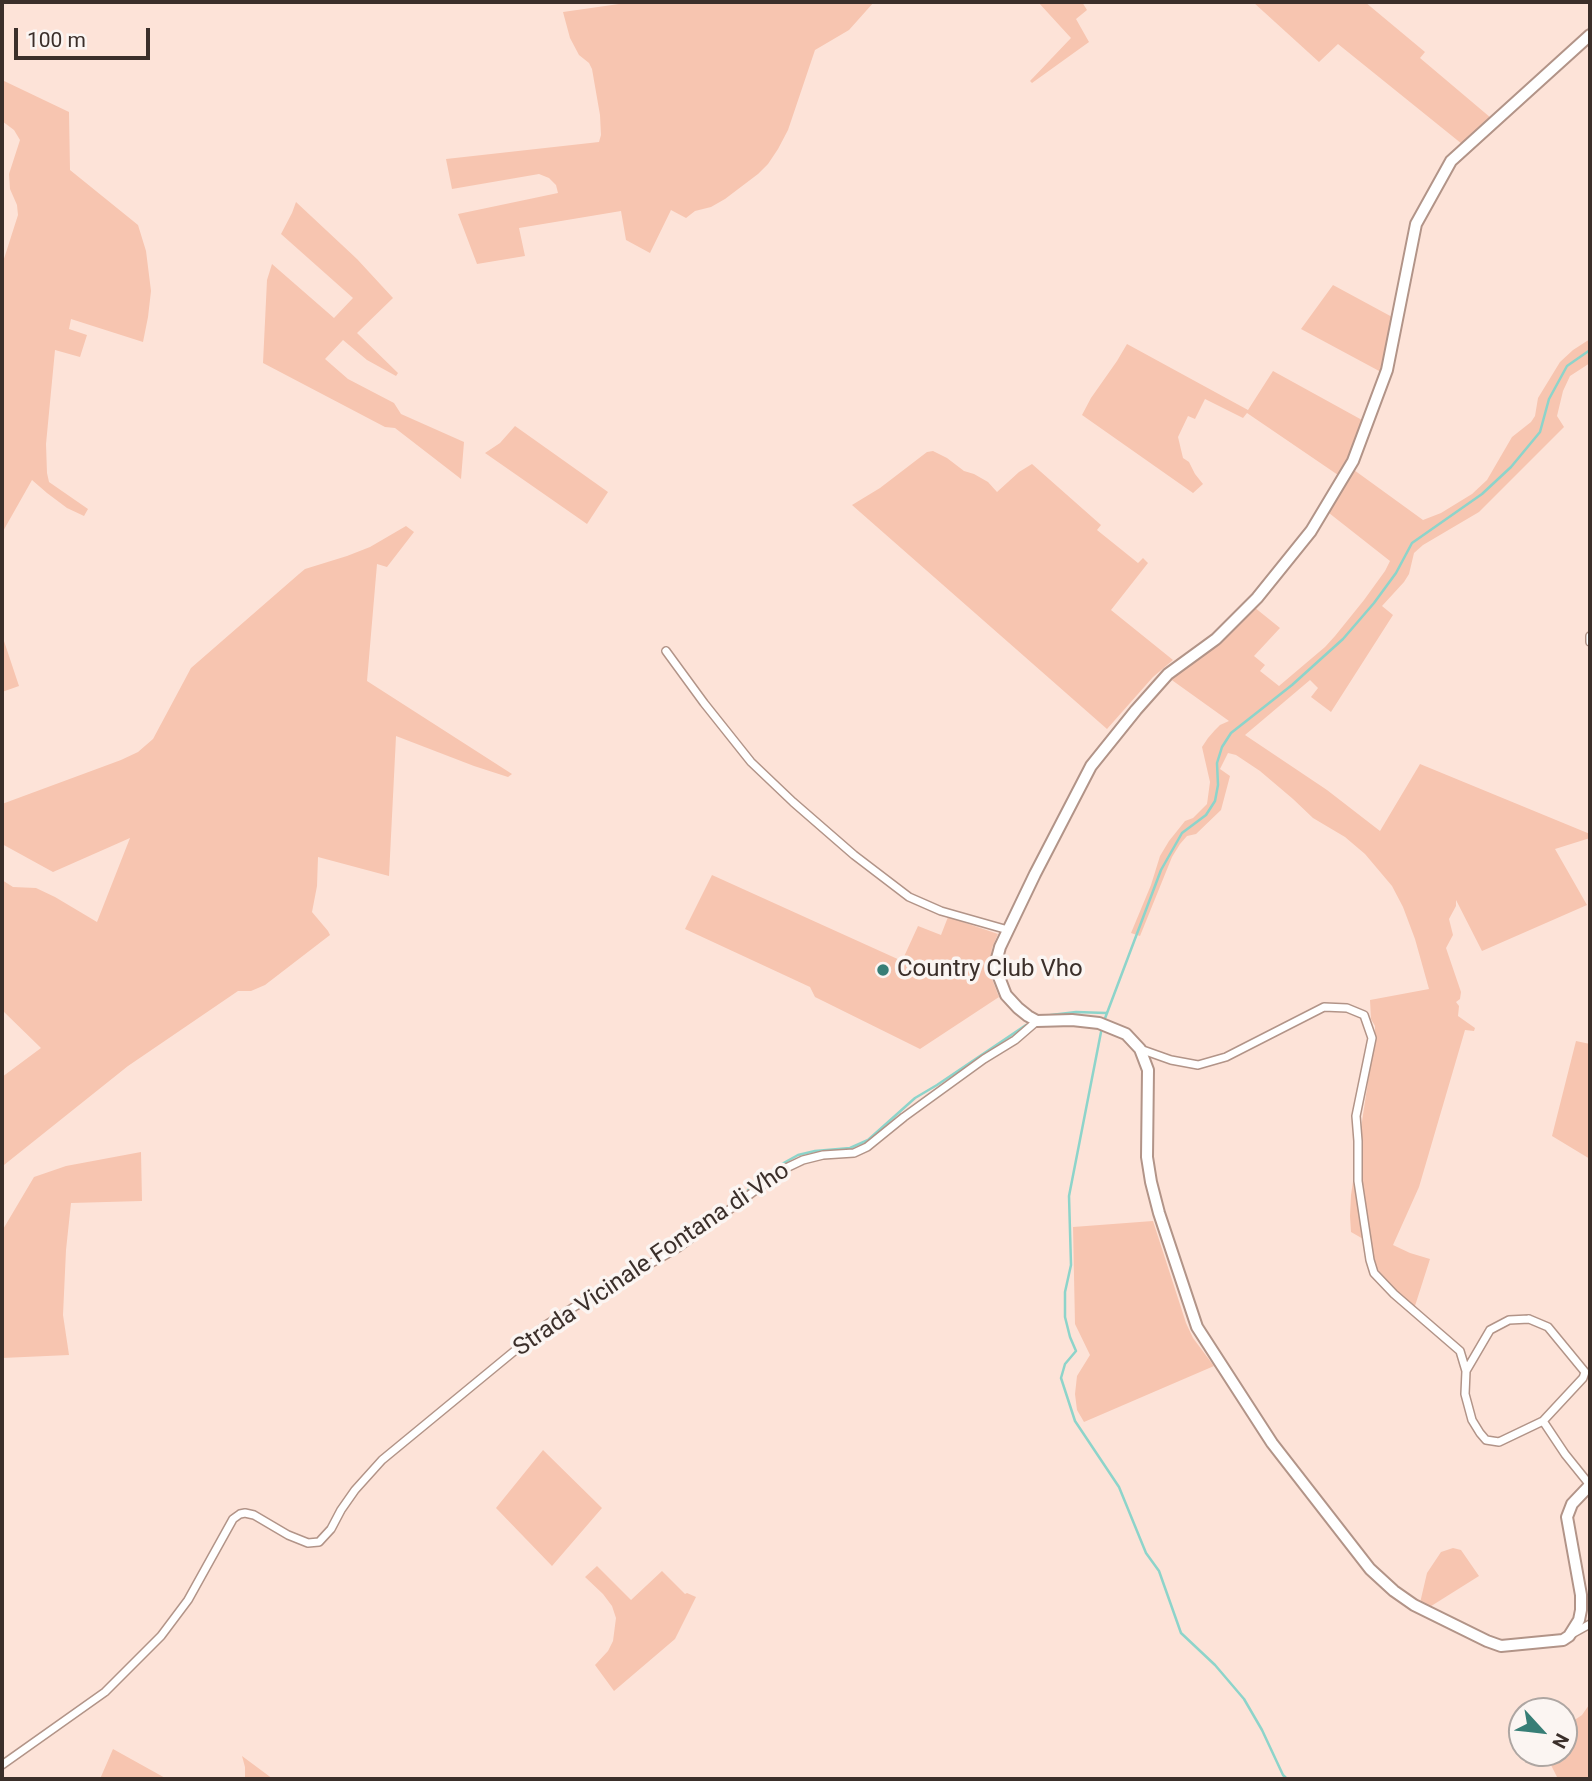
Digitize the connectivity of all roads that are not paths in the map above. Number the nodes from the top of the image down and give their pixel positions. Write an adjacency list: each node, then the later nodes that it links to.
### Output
1 (1590, 35): 5 (street)
2 (1590, 636): 3 (street)
3 (1590, 642)
4 (666, 651): 5 (street)
5 (1008, 930): 6 (street)
6 (1037, 1021): 7 (street); 13 (street, Strada Vicinale Fontana di Vho)
7 (1140, 1049): 8 (street); 12 (street)
8 (1466, 1371): 9 (street); 9 (street)
9 (1543, 1421): 10 (street)
10 (1590, 1485): 12 (street)
11 (1590, 1624): 12 (street)
12 (1569, 1636)
13 (2, 1766)

